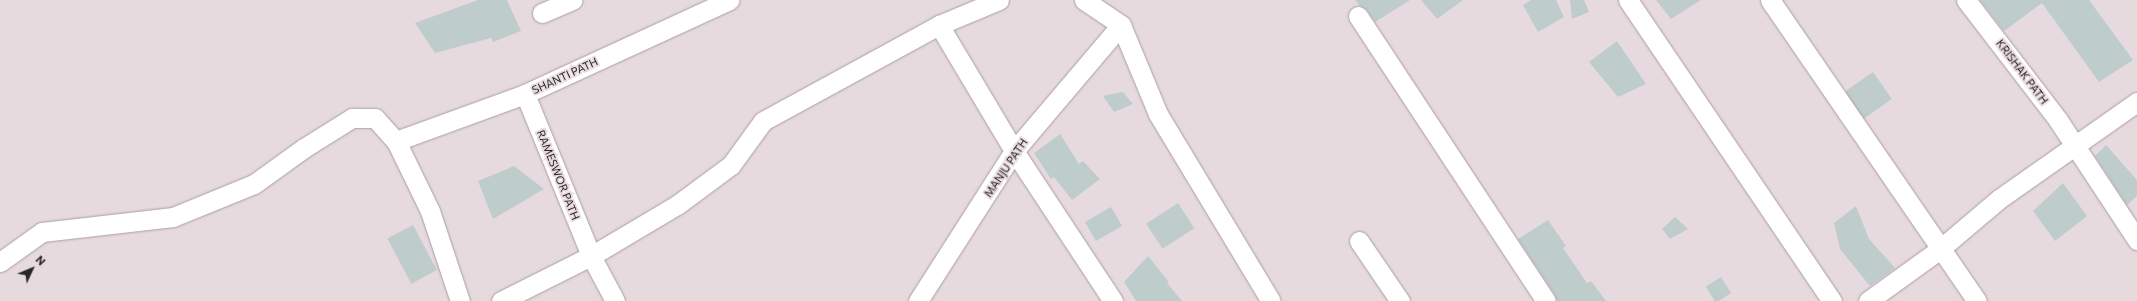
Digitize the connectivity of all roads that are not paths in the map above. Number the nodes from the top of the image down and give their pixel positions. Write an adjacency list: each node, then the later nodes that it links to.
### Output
1 (572, 0): 9 (street)
2 (728, 0): 8 (street, SHANTI PATH)
3 (999, 0): 11 (street)
4 (1084, 0): 12 (street)
5 (1628, 0): 31 (street)
6 (1770, 0): 20 (street)
7 (1966, 0): 16 (street, KRISHAK PATH)
8 (701, 5): 13 (street, SHANTI PATH)
9 (542, 13)
10 (1358, 16): 30 (street)
11 (939, 24): 17 (street); 21 (street)
12 (1120, 25): 17 (street, MANJU PATH); 28 (street)
13 (525, 94): 15 (street, SHANTI PATH); 21 (street, RAMESWOR PATH)
14 (2137, 102): 16 (street)
15 (396, 141): 22 (street); 23 (street)
16 (2074, 147): 18 (street, KRISHAK PATH); 20 (street)
17 (1014, 151): 26 (street, MANJU PATH); 27 (street)
18 (2137, 240)
19 (1358, 242): 29 (street)
20 (1940, 249): 32 (street); 33 (street)
21 (591, 256): 24 (street); 25 (street, RAMESWOR PATH)
22 (0, 262)
23 (460, 301)
24 (501, 301)
25 (615, 301)
26 (918, 301)
27 (1113, 301)
28 (1271, 301)
29 (1400, 301)
30 (1546, 301)
31 (1832, 301)
32 (1868, 301)
33 (1977, 301)

